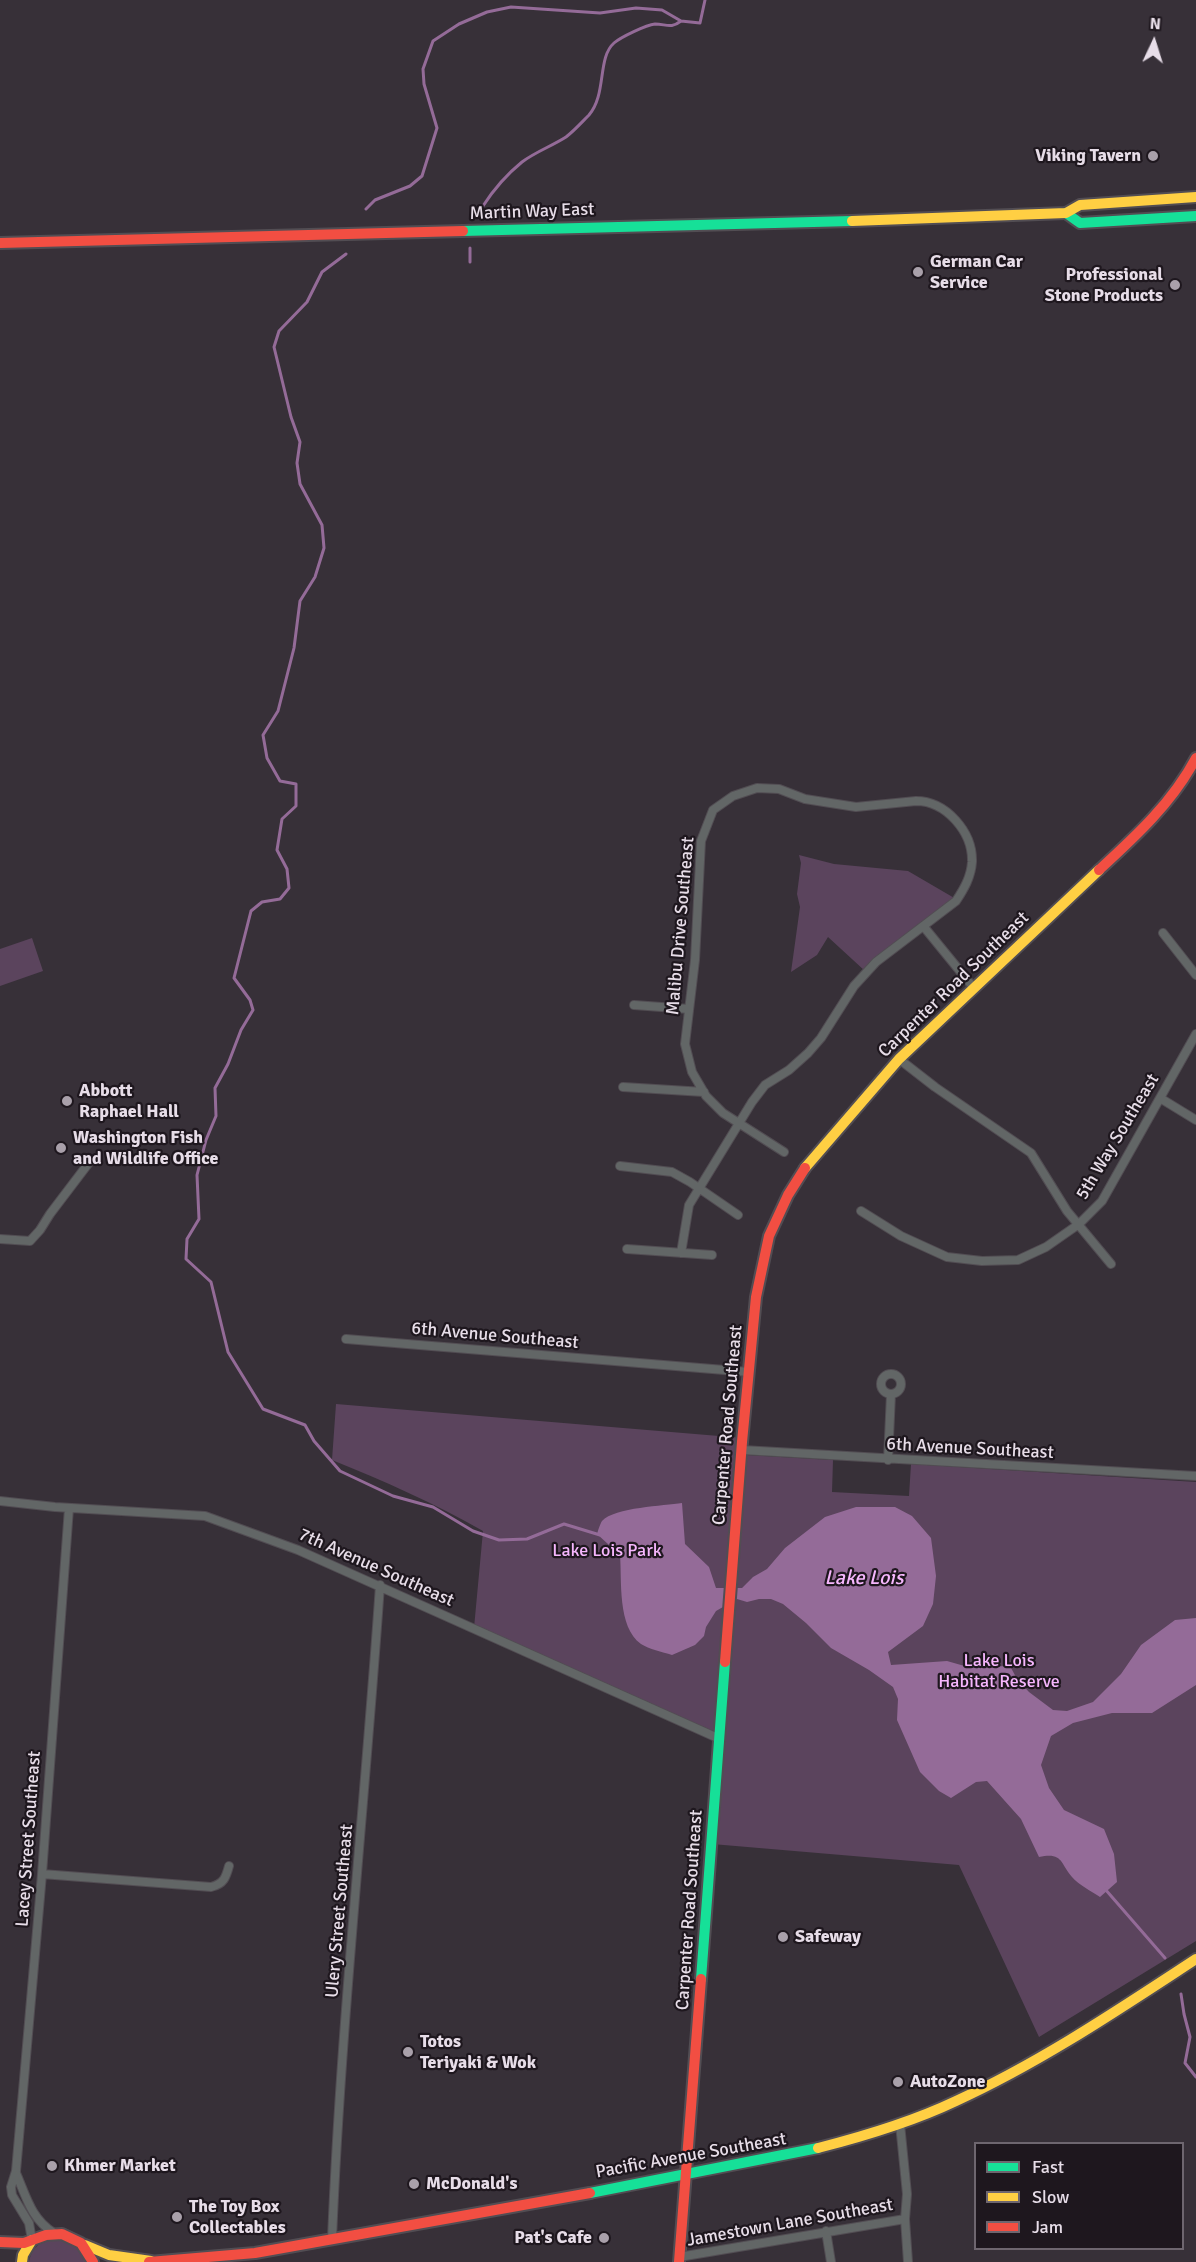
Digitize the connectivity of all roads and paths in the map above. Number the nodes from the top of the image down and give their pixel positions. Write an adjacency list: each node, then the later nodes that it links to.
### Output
1 (1196, 197): 2 (main road, Martin Way East)
2 (1065, 213): 3 (main road, Martin Way East); 4 (main road, Martin Way East)
3 (1196, 216)
4 (0, 243)
5 (1196, 758): 9 (main road, Carpenter Road Southeast)
6 (924, 927): 9 (street); 11 (street, Malibu Drive Southeast); 18 (street, Malibu Drive Southeast)
7 (1163, 933): 8 (street)
8 (1196, 975)
9 (973, 987): 13 (main road, Carpenter Road Southeast)
10 (634, 1005): 11 (street)
11 (689, 1009): 15 (street, Malibu Drive Southeast)
12 (1196, 1034): 16 (street, 5th Way Southeast)
13 (899, 1059): 25 (street, 5th Way Southeast); 32 (main road, Carpenter Road Southeast)
14 (623, 1087): 15 (street)
15 (704, 1092): 18 (street, Malibu Drive Southeast)
16 (1160, 1098): 17 (street); 25 (street, 5th Way Southeast)
17 (1196, 1120)
18 (739, 1125): 19 (street); 22 (street, Malibu Drive Southeast)
19 (784, 1152)
20 (91, 1161): 26 (street)
21 (620, 1166): 22 (street)
22 (700, 1189): 24 (street); 28 (street, Malibu Drive Southeast)
23 (861, 1211): 25 (street)
24 (738, 1215)
25 (1079, 1224): 30 (street)
26 (0, 1239)
27 (627, 1249): 28 (street)
28 (681, 1253): 29 (street)
29 (712, 1255)
30 (1111, 1263)
31 (346, 1339): 32 (street, 6th Avenue Southeast)
32 (748, 1372): 34 (main road, Carpenter Road Southeast)
33 (891, 1395): 35 (street)
34 (742, 1450): 35 (street, 6th Avenue Southeast); 40 (main road, Carpenter Road Southeast)
35 (888, 1460): 36 (street, 6th Avenue Southeast)
36 (1196, 1476)
37 (0, 1501): 38 (street, 7th Avenue Southeast)
38 (69, 1508): 39 (street, 7th Avenue Southeast); 42 (street, Lacey Street Southeast)
39 (380, 1586): 40 (street, 7th Avenue Southeast); 50 (street, Ulery Street Southeast)
40 (720, 1739): 46 (main road, Carpenter Road Southeast)
41 (230, 1866): 42 (street)
42 (42, 1874): 45 (street, Lacey Street Southeast)
43 (1196, 1959): 44 (main road, Pacific Avenue Southeast)
44 (900, 2124): 46 (main road, Pacific Avenue Southeast); 47 (street)
45 (16, 2173): 49 (street, Lacey Street Southeast); 51 (street, Lacey Street Southeast)
46 (686, 2174): 50 (main road, Pacific Avenue Southeast); 54 (main road, Carpenter Road Southeast)
47 (905, 2219): 48 (street, Jamestown Lane Southeast); 59 (street)
48 (826, 2231): 54 (street, Jamestown Lane Southeast); 58 (street)
49 (54, 2233): 51 (main road); 53 (main road, Pacific Avenue Southeast)
50 (332, 2239): 57 (main road, Pacific Avenue Southeast)
51 (32, 2241): 52 (main road); 55 (main road)
52 (0, 2242)
53 (85, 2245): 56 (main road); 57 (main road, Pacific Avenue Southeast)
54 (679, 2260)
55 (22, 2262)
56 (93, 2262)
57 (150, 2262)
58 (831, 2262)
59 (908, 2262)

